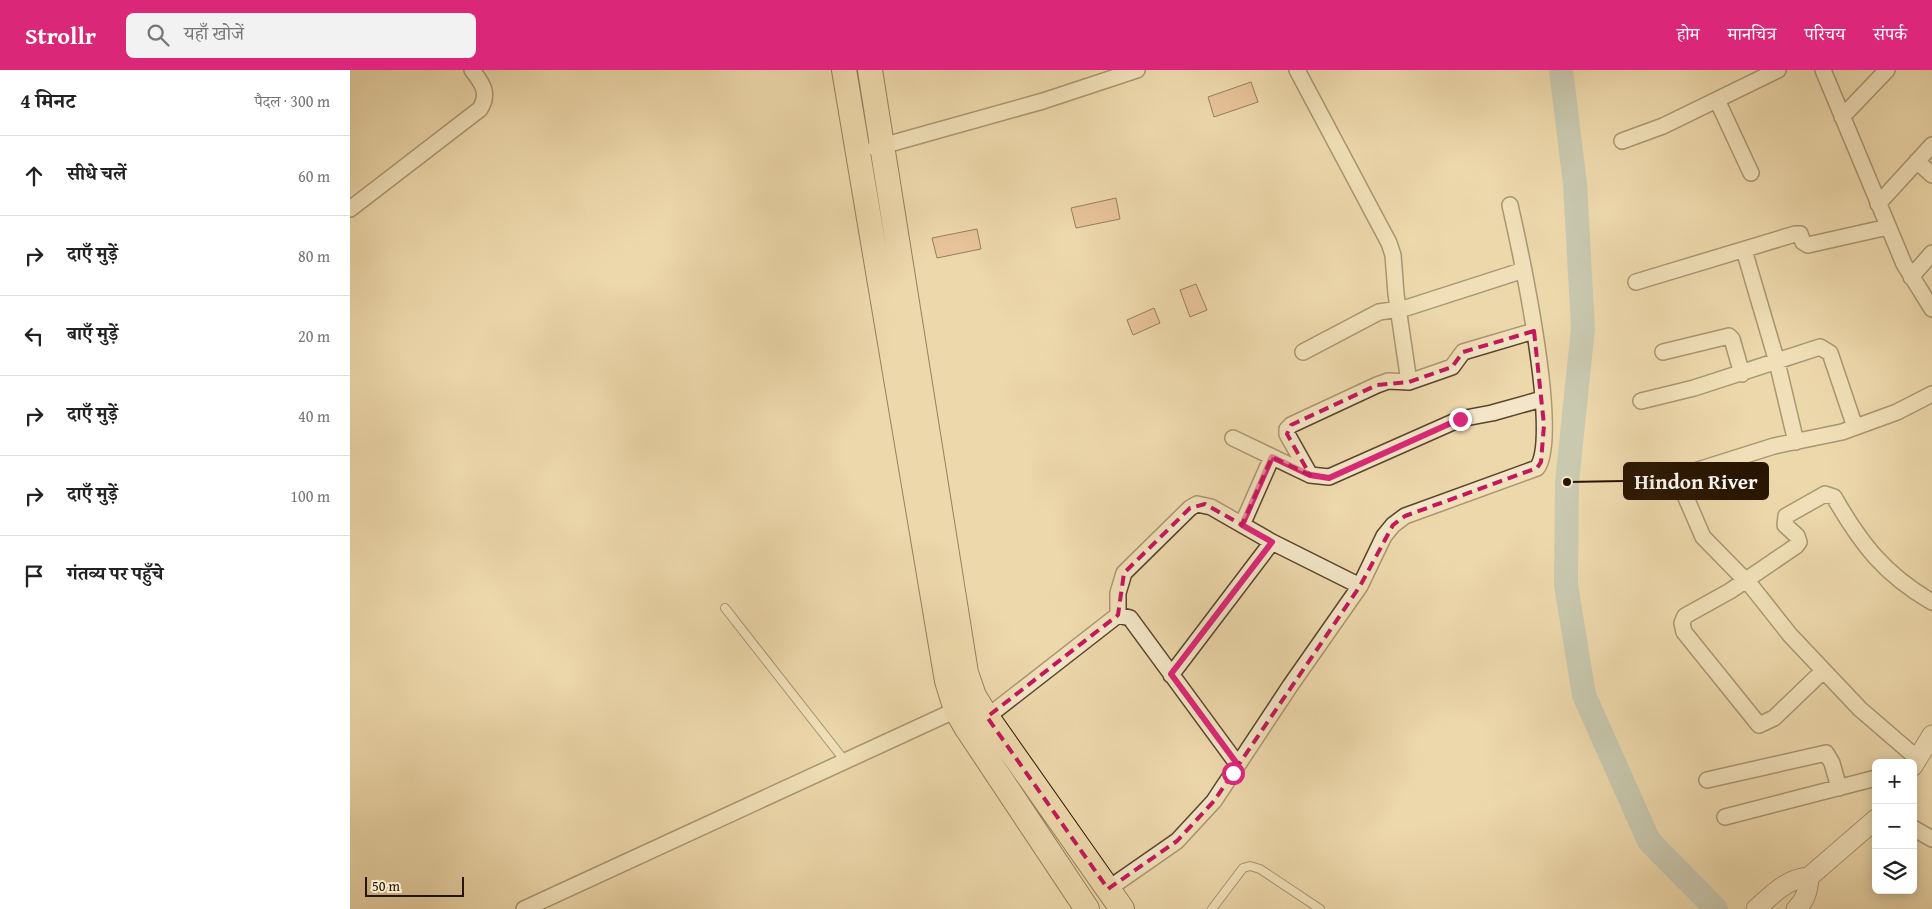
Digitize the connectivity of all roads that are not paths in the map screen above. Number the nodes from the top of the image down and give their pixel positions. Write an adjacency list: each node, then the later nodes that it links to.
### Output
1 (472, 70): 21 (street)
2 (844, 70): 15 (highway)
3 (870, 70): 14 (highway)
4 (1137, 70): 9 (street)
5 (1297, 70): 28 (street)
6 (1778, 70): 10 (street)
7 (1887, 70): 11 (street)
8 (1824, 71): 11 (street)
9 (1121, 72): 14 (street)
10 (1716, 100): 12 (street); 17 (street)
11 (1842, 117): 19 (street)
12 (1622, 141)
13 (1932, 145): 16 (street)
14 (882, 146): 15 (street); 56 (highway)
15 (857, 153): 55 (highway)
16 (1917, 161): 18 (street); 19 (street)
17 (1751, 173)
18 (1932, 175)
19 (1878, 204): 22 (street)
20 (1510, 205): 25 (street)
21 (350, 209)
22 (1888, 227): 23 (street); 26 (street)
23 (1744, 250): 27 (street); 33 (street)
24 (1932, 253): 26 (street)
25 (1524, 270): 28 (street); 30 (street)
26 (1911, 277): 29 (street)
27 (1636, 282)
28 (1398, 309): 31 (street); 35 (street)
29 (1932, 309)
30 (1534, 331): 35 (street); 37 (street)
31 (1303, 352)
32 (1663, 352): 34 (street)
33 (1777, 362): 34 (street); 39 (street); 41 (street)
34 (1742, 374): 38 (street)
35 (1409, 382): 43 (street)
36 (1932, 394): 39 (street)
37 (1542, 399): 43 (street); 49 (street)
38 (1641, 401)
39 (1854, 427): 41 (street)
40 (1233, 438): 42 (street)
41 (1796, 442): 44 (street)
42 (1272, 457): 43 (street); 46 (street)
43 (1310, 475)
44 (1676, 477): 45 (street); 48 (street)
45 (1644, 487)
46 (1242, 525): 47 (street); 52 (street)
47 (1272, 542): 49 (street); 54 (street)
48 (1745, 581): 50 (street); 53 (street); 53 (street)
49 (1360, 586): 61 (street)
50 (1932, 602)
51 (725, 608): 60 (lane)
52 (1118, 615): 54 (street); 56 (street)
53 (1823, 671): 58 (street)
54 (1171, 674): 61 (street)
55 (956, 710): 60 (street); 73 (highway)
56 (987, 717): 70 (highway)
57 (1932, 735): 59 (street)
58 (1913, 759)
59 (1917, 760)
60 (845, 761): 72 (street)
61 (1238, 765): 70 (street)
62 (1872, 779): 64 (street)
63 (1707, 780): 64 (street)
64 (1839, 788): 65 (street)
65 (1725, 817)
66 (1872, 822): 69 (street)
67 (1917, 830): 68 (street)
68 (1932, 839)
69 (1809, 877): 71 (street); 77 (street)
70 (1108, 889): 74 (highway)
71 (1803, 907)
72 (524, 909)
73 (1087, 909)
74 (1122, 909)
75 (1212, 909): 76 (lane)
76 (1320, 909)
77 (1756, 909)

